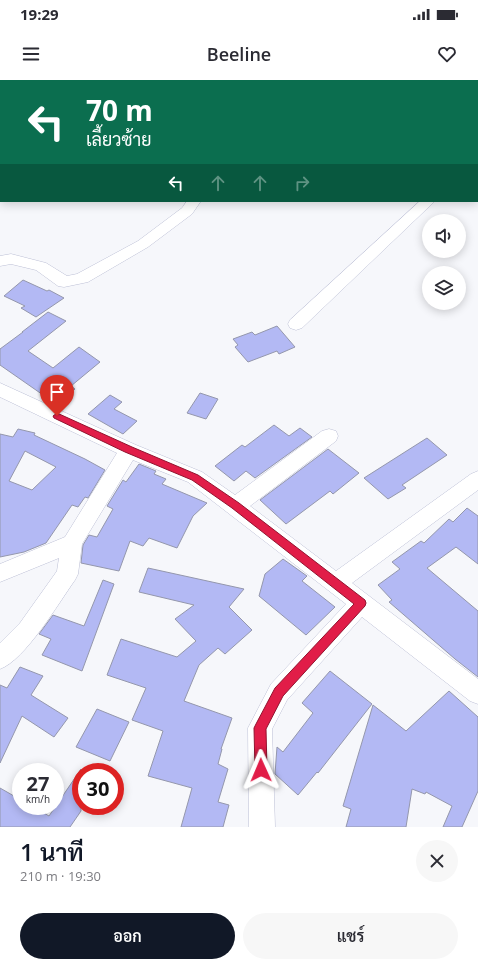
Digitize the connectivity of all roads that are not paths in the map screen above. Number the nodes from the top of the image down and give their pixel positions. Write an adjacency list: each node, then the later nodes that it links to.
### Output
1 (193, 202): 3 (street)
2 (427, 202): 4 (street)
3 (0, 261)
4 (296, 324)
5 (0, 389): 7 (street)
6 (329, 436): 9 (street)
7 (129, 450): 9 (street); 10 (street)
8 (478, 479): 12 (street)
9 (235, 506): 12 (street)
10 (72, 543): 11 (street); 14 (street)
11 (0, 573)
12 (336, 583): 13 (street)
13 (361, 603): 15 (street); 16 (street)
14 (0, 660)
15 (477, 691)
16 (262, 827)

